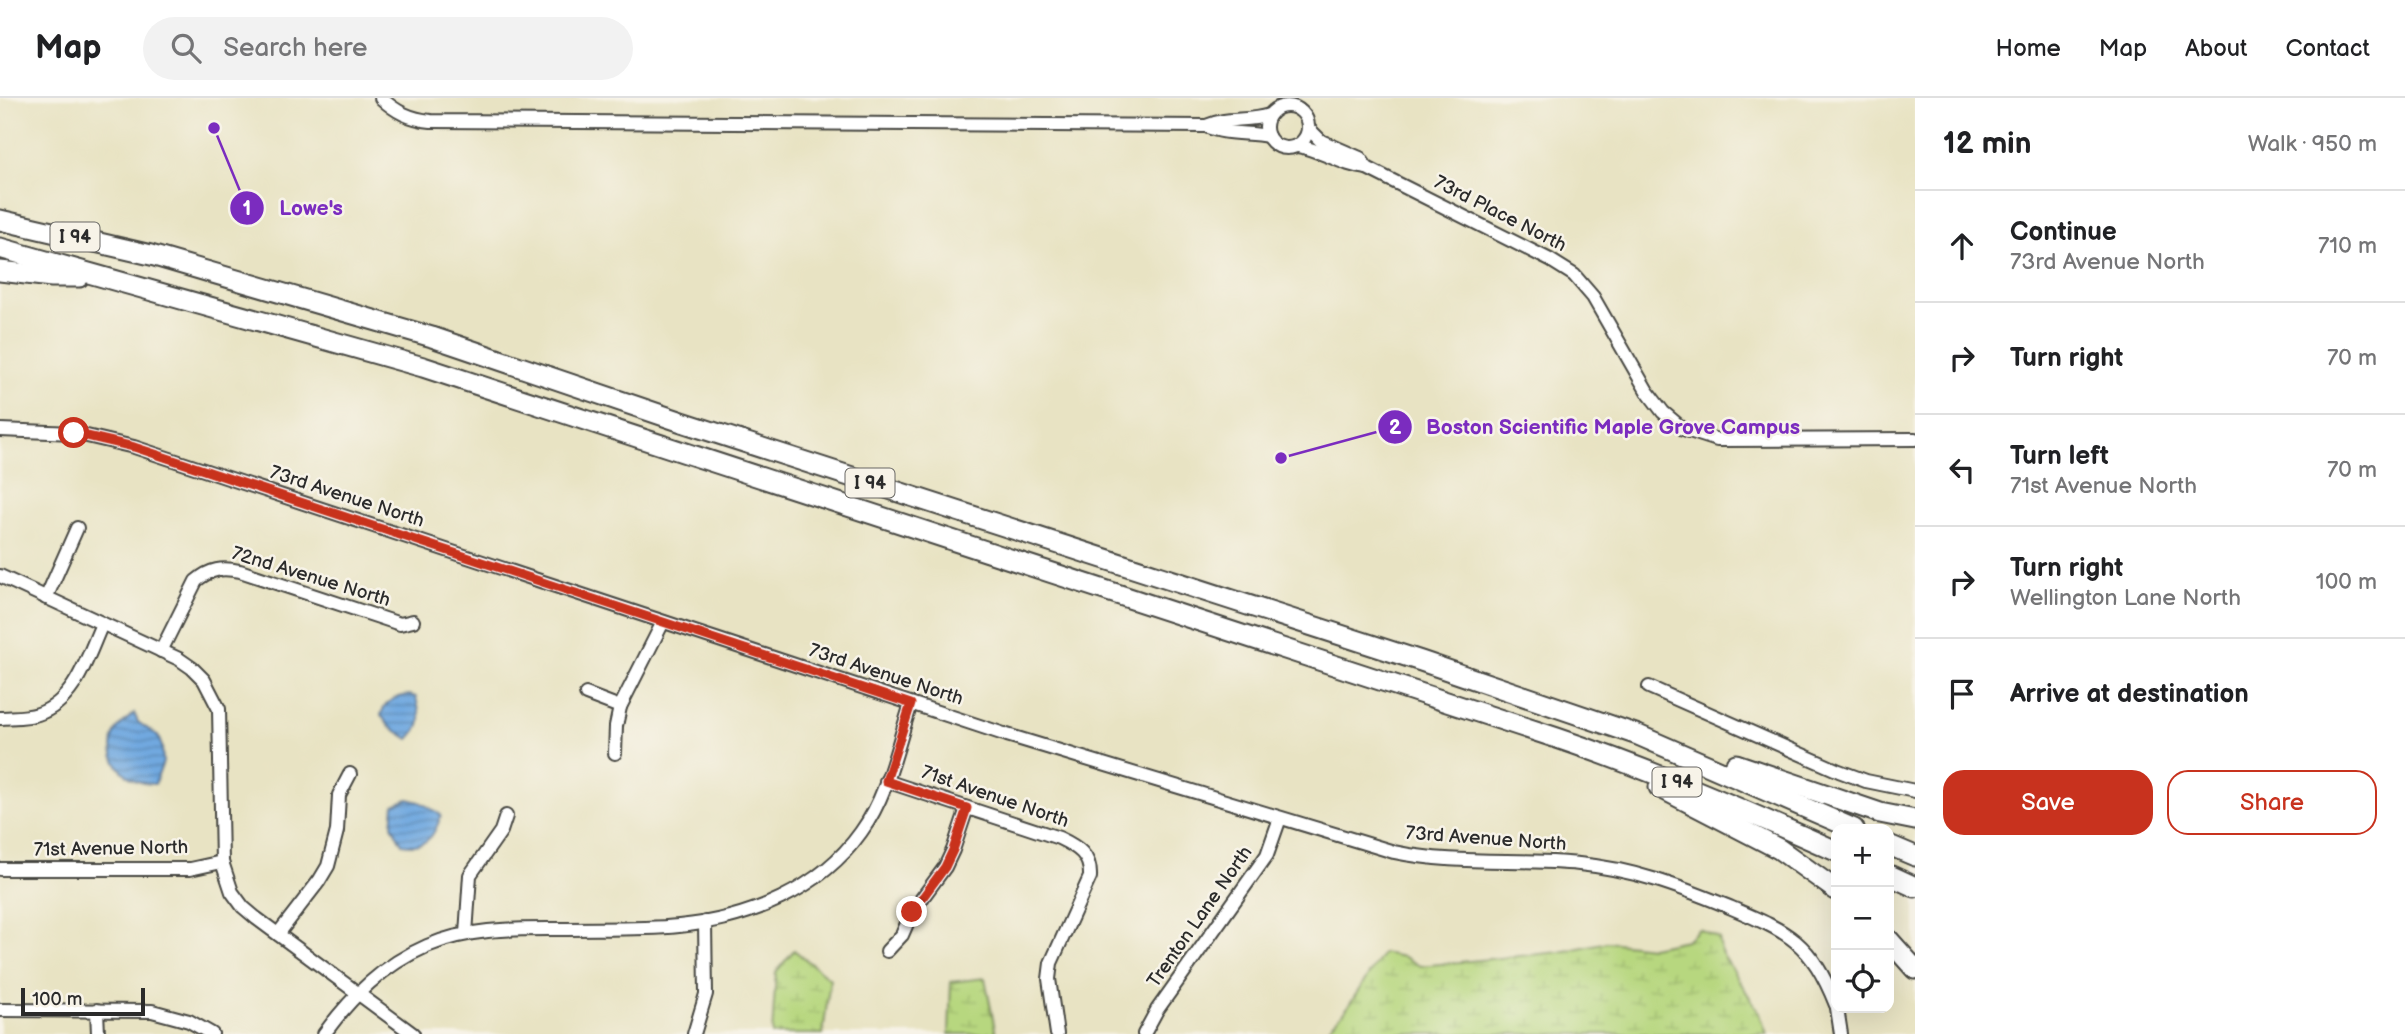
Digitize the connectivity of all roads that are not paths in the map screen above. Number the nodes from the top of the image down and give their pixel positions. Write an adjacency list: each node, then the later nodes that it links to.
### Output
1 (381, 98): 5 (street)
2 (1280, 102): 3 (street); 4 (street)
3 (1299, 104): 6 (street)
4 (1269, 115): 5 (street); 7 (street)
5 (1206, 127): 7 (street)
6 (1308, 128): 8 (street); 9 (street, 73rd Place North)
7 (1268, 136): 8 (street)
8 (1298, 146): 9 (street, 73rd Place North)
9 (1367, 168): 17 (street, 73rd Place North)
10 (0, 207): 13 (highway)
11 (0, 220): 13 (highway, I 94)
12 (0, 248): 15 (highway, I 94)
13 (151, 256): 29 (highway, I 94)
14 (0, 271): 15 (highway)
15 (103, 276): 31 (highway, I 94)
16 (0, 430): 22 (street, 73rd Avenue North)
17 (1915, 439)
18 (78, 528): 20 (street)
19 (0, 576): 20 (street)
20 (46, 598): 23 (street)
21 (413, 621): 24 (street, 72nd Avenue North)
22 (663, 622): 27 (street, 73rd Avenue North); 28 (street)
23 (102, 624): 24 (street); 30 (street)
24 (161, 651): 44 (street)
25 (1649, 687): 35 (street)
26 (586, 694): 28 (street)
27 (911, 704): 34 (street); 38 (street, 73rd Avenue North)
28 (621, 707): 32 (street)
29 (1587, 716): 39 (highway); 40 (highway, I 94)
30 (0, 718)
31 (1513, 725): 42 (highway, I 94); 47 (highway)
32 (615, 753)
33 (350, 774): 50 (street)
34 (886, 781): 36 (street, 71st Avenue North); 49 (street)
35 (1915, 791)
36 (967, 808): 53 (street); 65 (street, 71st Avenue North)
37 (506, 816): 51 (street)
38 (1280, 818): 55 (street, 73rd Avenue North); 66 (street, Trenton Lane North)
39 (1915, 820)
40 (1843, 824)
41 (1894, 847): 43 (highway)
42 (1831, 849)
43 (1915, 856)
44 (222, 862): 45 (street, 71st Avenue North); 50 (street)
45 (0, 869)
46 (1894, 877): 48 (highway)
47 (1832, 887)
48 (1915, 887)
49 (705, 922): 51 (street); 64 (street)
50 (278, 934): 56 (street)
51 (466, 934): 56 (street)
52 (1894, 946): 54 (highway)
53 (887, 951)
54 (1915, 970)
55 (1831, 992)
56 (356, 993): 62 (street); 63 (street)
57 (0, 1010): 58 (street)
58 (97, 1010): 60 (street); 61 (street)
59 (1838, 1013): 67 (street, 73rd Avenue North)
60 (97, 1034)
61 (212, 1034)
62 (324, 1034)
63 (413, 1034)
64 (694, 1034)
65 (1057, 1034)
66 (1144, 1034)
67 (1841, 1034)

